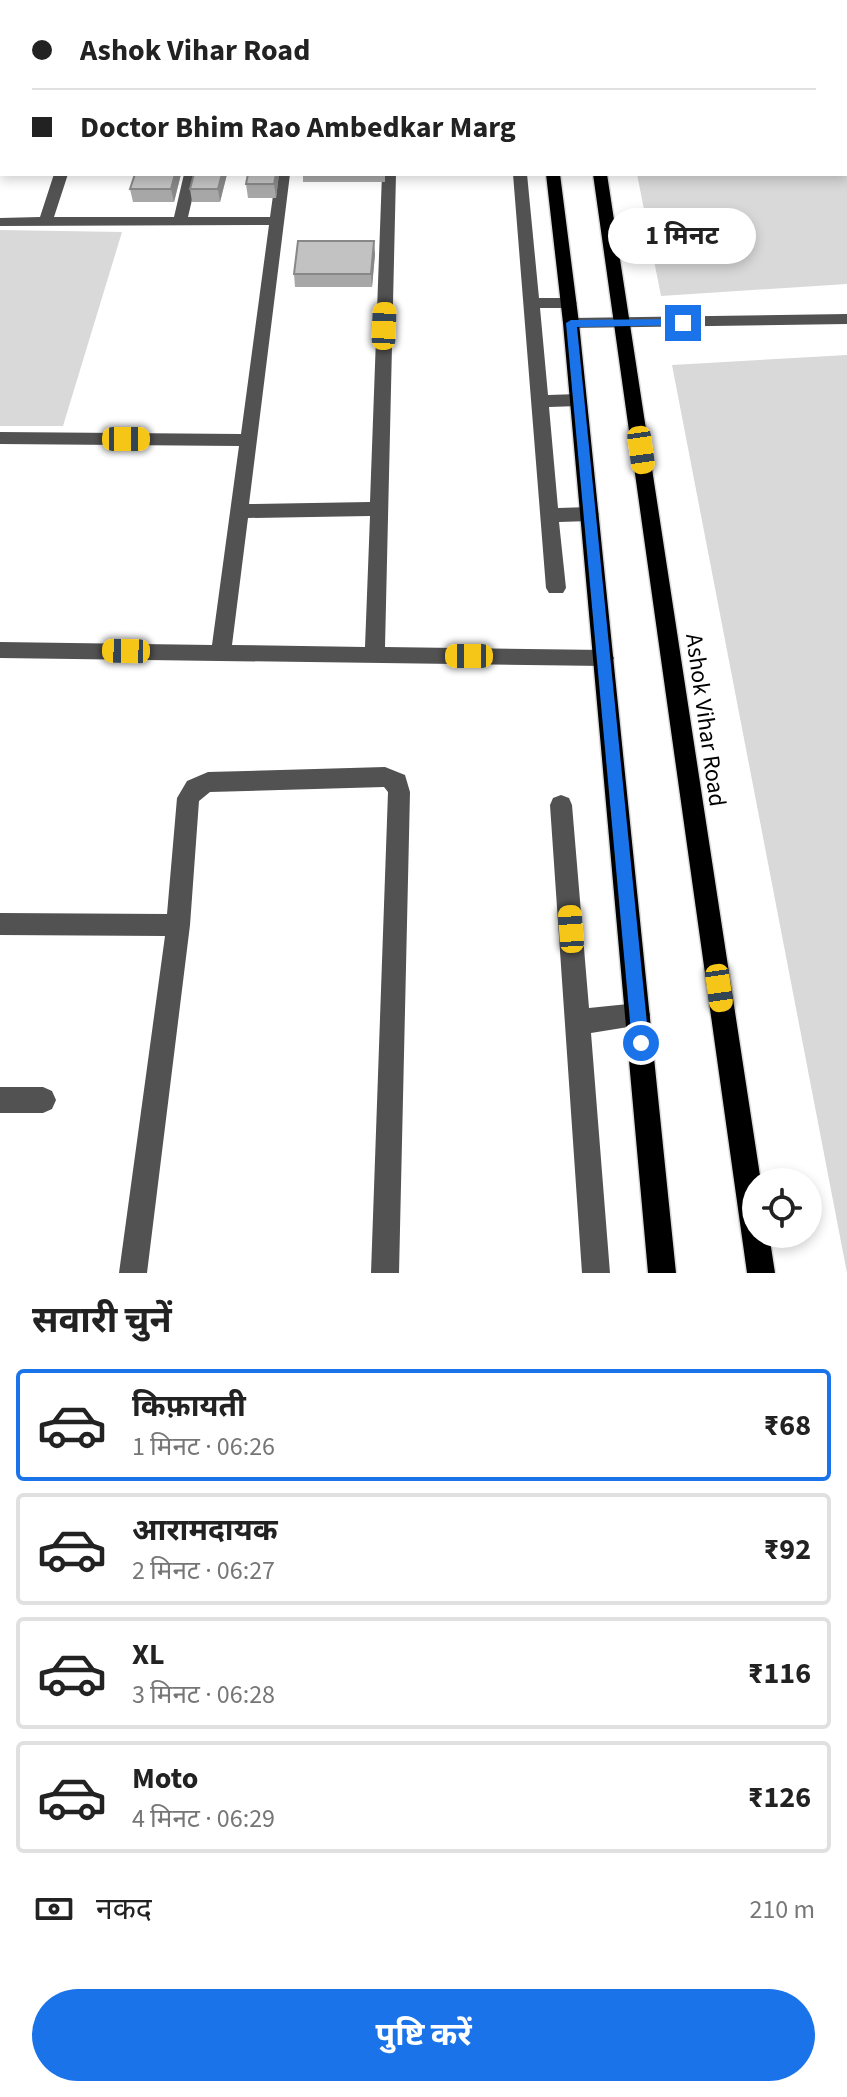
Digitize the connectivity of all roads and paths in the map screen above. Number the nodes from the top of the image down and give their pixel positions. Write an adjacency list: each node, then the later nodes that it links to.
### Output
1 (60, 176): 8 (street)
2 (191, 176): 9 (street)
3 (283, 176): 10 (street)
4 (389, 176): 20 (street)
5 (520, 176): 12 (street)
6 (553, 176): 13 (main road)
7 (600, 176): 15 (main road, Ashok Vihar Road)
8 (46, 221): 9 (street); 11 (street)
9 (180, 221): 10 (street)
10 (277, 221): 18 (street)
11 (0, 222)
12 (531, 303): 13 (street); 17 (street)
13 (570, 313): 15 (street); 16 (main road)
14 (847, 319): 15 (street)
15 (622, 324): 40 (main road, Ashok Vihar Road)
16 (579, 400): 17 (street); 22 (main road)
17 (540, 401): 23 (street)
18 (249, 440): 19 (street); 21 (street)
19 (1, 442)
20 (379, 509): 21 (street); 27 (street)
21 (239, 511): 26 (street)
22 (590, 514): 23 (street); 28 (main road)
23 (549, 515): 24 (street)
24 (556, 588)
25 (0, 650): 26 (street)
26 (221, 653): 27 (street)
27 (375, 654): 28 (street)
28 (604, 658): 32 (main road)
29 (561, 805): 33 (street)
30 (0, 924): 31 (street)
31 (178, 925): 36 (street); 37 (street)
32 (638, 1015): 33 (street); 39 (main road)
33 (578, 1022): 38 (street)
34 (0, 1100): 35 (street)
35 (43, 1100)
36 (133, 1273)
37 (385, 1273)
38 (596, 1273)
39 (662, 1273)
40 (761, 1273)

